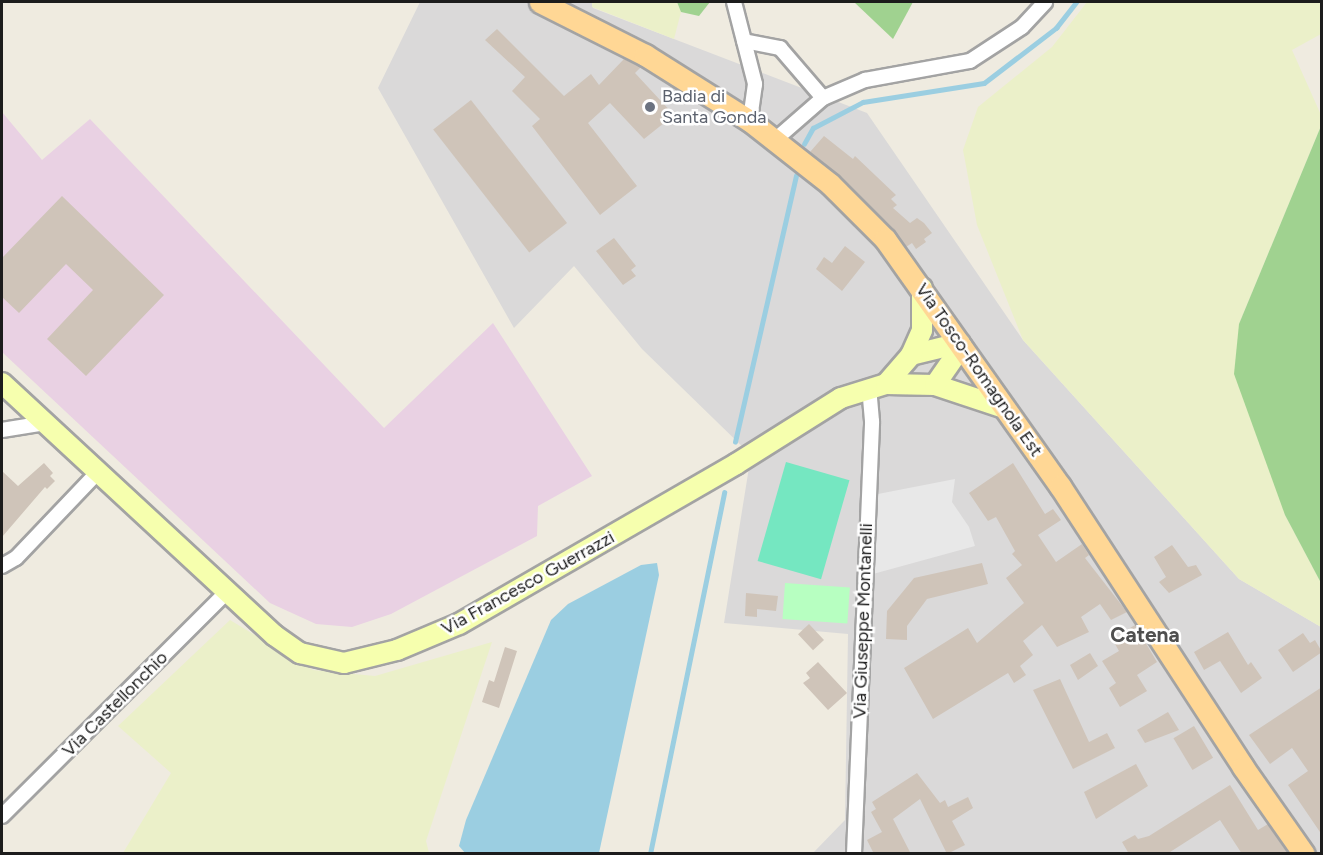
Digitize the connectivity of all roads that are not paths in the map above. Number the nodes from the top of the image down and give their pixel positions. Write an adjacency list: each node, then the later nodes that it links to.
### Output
1 (540, 2): 6 (main road, Via Tosco-Romagnola Est)
2 (734, 2): 4 (street)
3 (1045, 2): 5 (street)
4 (744, 41): 5 (street); 6 (street)
5 (823, 98): 7 (street)
6 (750, 120): 7 (main road, Via Tosco-Romagnola Est)
7 (776, 139): 8 (main road, Via Tosco-Romagnola Est)
8 (922, 288): 9 (main road, Via Tosco-Romagnola Est); 10 (main road, Via Francesco Guerrazzi)
9 (961, 345): 10 (main road); 12 (main road); 14 (main road, Via Tosco-Romagnola Est)
10 (911, 355): 13 (main road, Via Francesco Guerrazzi)
11 (2, 383): 15 (main road, Via Francesco Guerrazzi)
12 (935, 385): 13 (main road, Via Francesco Guerrazzi); 14 (main road, Via Francesco Guerrazzi)
13 (878, 386): 19 (main road, Via Francesco Guerrazzi); 22 (street, Via Giuseppe Montanelli)
14 (1004, 408): 21 (main road, Via Tosco-Romagnola Est)
15 (45, 423): 16 (street); 17 (main road, Via Francesco Guerrazzi)
16 (2, 430)
17 (98, 472): 18 (street); 19 (main road, Via Francesco Guerrazzi)
18 (2, 566)
19 (228, 591): 20 (street, Via Castellonchio)
20 (2, 816)
21 (1303, 853)
22 (854, 854)

